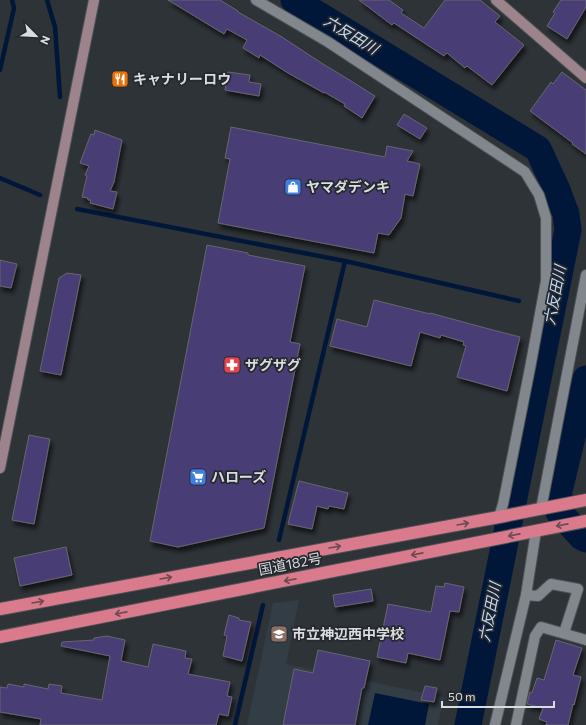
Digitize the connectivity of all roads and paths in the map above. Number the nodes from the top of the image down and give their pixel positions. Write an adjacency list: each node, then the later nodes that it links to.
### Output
1 (94, 0): 6 (street)
2 (256, 0): 9 (street)
3 (496, 0): 4 (street)
4 (586, 78)
5 (586, 275): 8 (street)
6 (0, 468)
7 (586, 500): 8 (highway, 国道182号)
8 (541, 509): 9 (highway, 国道182号)
9 (502, 517): 13 (highway, 国道182号, one-way to 9)
10 (585, 521): 11 (highway, 国道182号, one-way to 11)
11 (536, 531): 12 (street); 15 (highway, 国道182号, one-way to 15)
12 (526, 595): 14 (street); 17 (street)
13 (0, 609)
14 (564, 633): 16 (street); 18 (street)
15 (0, 637)
16 (586, 640)
17 (495, 725)
18 (516, 725)

